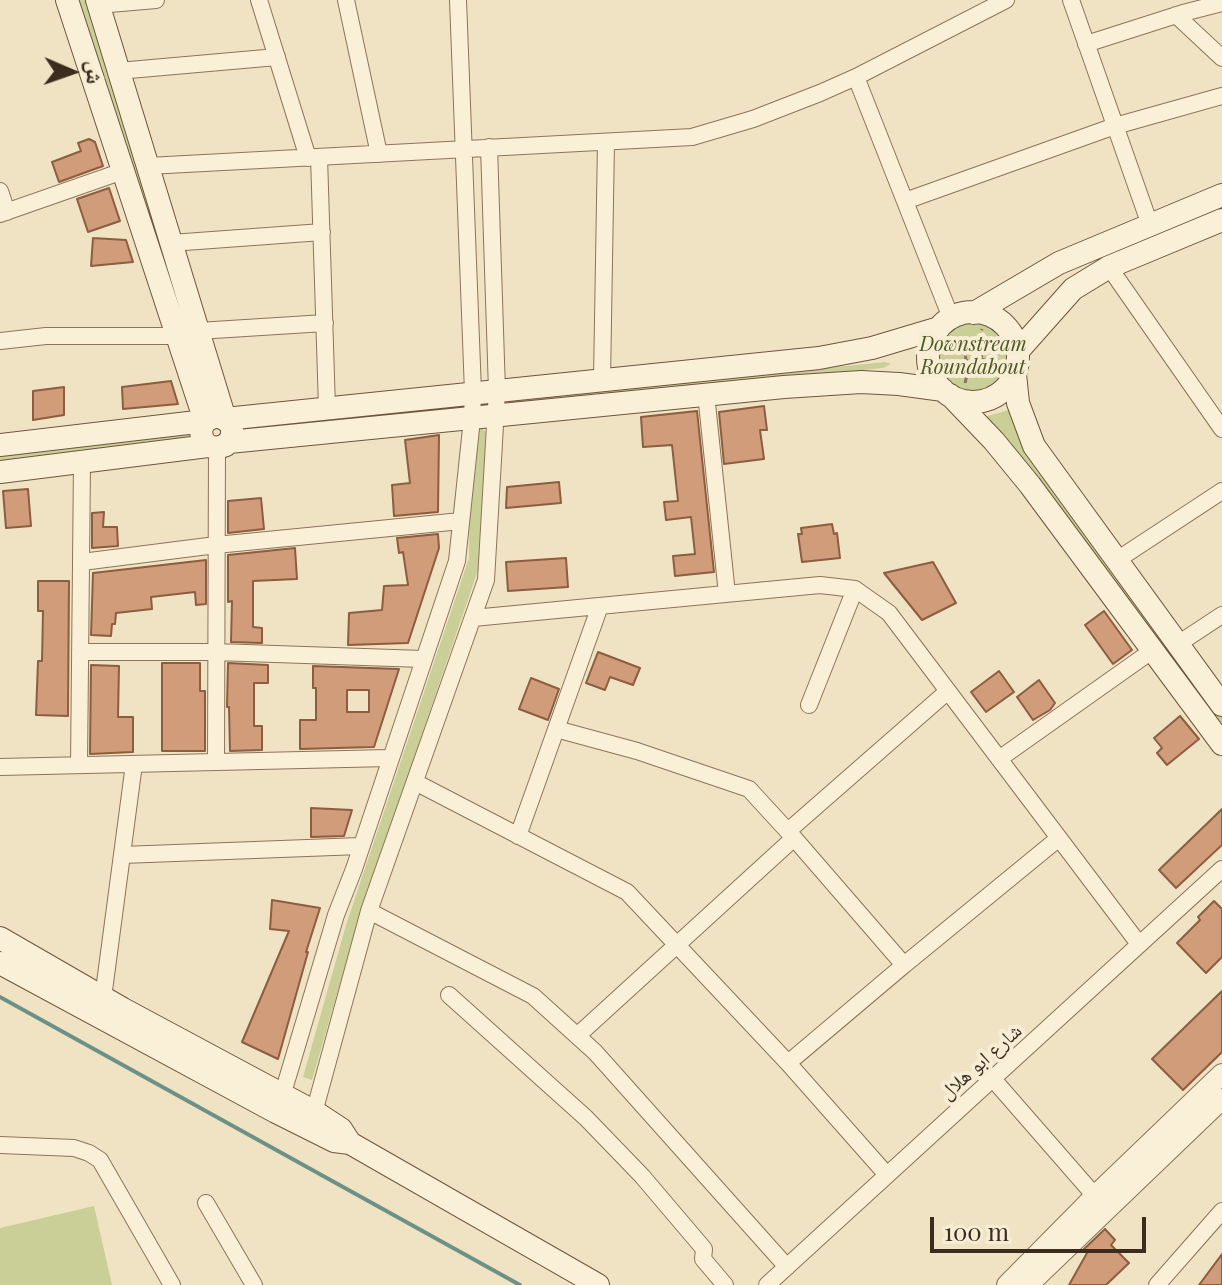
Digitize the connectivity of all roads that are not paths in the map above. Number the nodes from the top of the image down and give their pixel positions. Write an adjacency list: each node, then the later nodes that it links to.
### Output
1 (67, 0): 24 (main road)
2 (156, 0): 8 (street)
3 (259, 0): 12 (street)
4 (346, 0): 21 (street)
5 (458, 0): 20 (street)
6 (1006, 0): 15 (street)
7 (1071, 0): 11 (street)
8 (97, 2): 14 (main road)
9 (1222, 3): 10 (street)
10 (1176, 15): 11 (street); 13 (street)
11 (1086, 44): 17 (street)
12 (277, 57): 14 (street); 22 (street)
13 (1222, 58)
14 (118, 71): 23 (main road)
15 (856, 77): 18 (street); 27 (street)
16 (1222, 96): 17 (street)
17 (1115, 126): 27 (street); 30 (street)
18 (606, 142): 19 (street); 40 (street)
19 (489, 147): 20 (street); 41 (street)
20 (464, 149): 21 (street); 42 (street)
21 (379, 154): 22 (street)
22 (314, 157): 23 (street); 31 (street)
23 (148, 166): 32 (main road)
24 (123, 171): 28 (street); 37 (main road)
25 (0, 191): 28 (street)
26 (1222, 195): 30 (main road)
27 (905, 201): 36 (street)
28 (4, 213)
29 (1222, 220): 33 (main road)
30 (1150, 225): 34 (main road)
31 (322, 232): 32 (street); 35 (street)
32 (171, 243): 37 (main road)
33 (1109, 267): 39 (main road); 49 (street)
34 (979, 317): 36 (main road); 39 (main road)
35 (325, 323): 37 (street); 45 (street)
36 (943, 331): 40 (main road); 43 (main road)
37 (188, 334): 38 (street); 48 (main road)
38 (0, 341)
39 (1014, 364): 43 (main road); 57 (main road)
40 (602, 380): 41 (main road)
41 (497, 391): 42 (main road); 46 (street)
42 (473, 392): 45 (main road); 47 (street)
43 (952, 393): 44 (main road); 65 (main road)
44 (706, 394): 46 (main road); 60 (street)
45 (327, 408): 48 (main road)
46 (497, 416): 47 (main road); 63 (street)
47 (472, 419): 51 (main road); 55 (street)
48 (215, 420): 50 (main road); 51 (main road)
49 (1222, 429)
50 (0, 445)
51 (218, 446): 52 (main road); 56 (street)
52 (82, 462): 53 (main road); 58 (street)
53 (0, 472)
54 (1222, 491): 57 (street)
55 (461, 521): 56 (street); 68 (street)
56 (216, 545): 58 (street); 67 (street)
57 (1117, 560): 64 (main road)
58 (82, 562): 66 (street)
59 (855, 589): 60 (street); 69 (street); 70 (street)
60 (727, 594): 61 (street)
61 (600, 606): 63 (street); 72 (street)
62 (1222, 615): 64 (street)
63 (473, 618): 80 (street)
64 (1178, 644): 71 (main road)
65 (1153, 650): 73 (main road); 75 (street)
66 (80, 652): 67 (street); 78 (street)
67 (216, 652): 68 (street); 76 (street)
68 (423, 659): 74 (street)
69 (948, 691): 75 (street); 81 (street)
70 (809, 705)
71 (1222, 705)
72 (556, 729): 81 (street); 82 (street)
73 (1222, 744)
74 (389, 758): 76 (street); 84 (street)
75 (999, 759): 83 (street)
76 (216, 762): 77 (street)
77 (134, 764): 78 (street); 85 (street)
78 (79, 765): 79 (street)
79 (0, 767)
80 (415, 782): 82 (street); 87 (street)
81 (791, 834): 90 (street); 92 (street)
82 (518, 836): 90 (street)
83 (1059, 838): 89 (street); 92 (street)
84 (360, 846): 85 (street); 100 (street)
85 (122, 855): 94 (street)
86 (1222, 869): 89 (street, شارع ابو هلال)
87 (369, 911): 95 (street); 101 (street)
88 (0, 938): 94 (main road)
89 (1139, 944): 98 (street, شارع ابو هلال)
90 (676, 945): 95 (street); 96 (street)
91 (0, 963): 100 (main road)
92 (904, 965): 96 (street)
93 (449, 995): 111 (street)
94 (103, 998): 100 (main road)
95 (577, 1036): 107 (street)
96 (788, 1063): 103 (street)
97 (1222, 1074): 104 (street)
98 (993, 1079): 103 (street, شارع ابو هلال); 104 (street)
99 (1222, 1099): 114 (street)
100 (280, 1104): 101 (main road)
101 (311, 1120): 110 (main road)
102 (0, 1145): 108 (street)
103 (887, 1175): 107 (street, شارع ابو هلال)
104 (1095, 1196): 113 (street)
105 (206, 1203): 109 (street)
106 (1222, 1211): 115 (street)
107 (787, 1267): 112 (street, شارع ابو هلال)
108 (172, 1285)
109 (254, 1285)
110 (598, 1285)
111 (725, 1285)
112 (767, 1285)
113 (1007, 1285)
114 (1028, 1285)
115 (1157, 1285)

